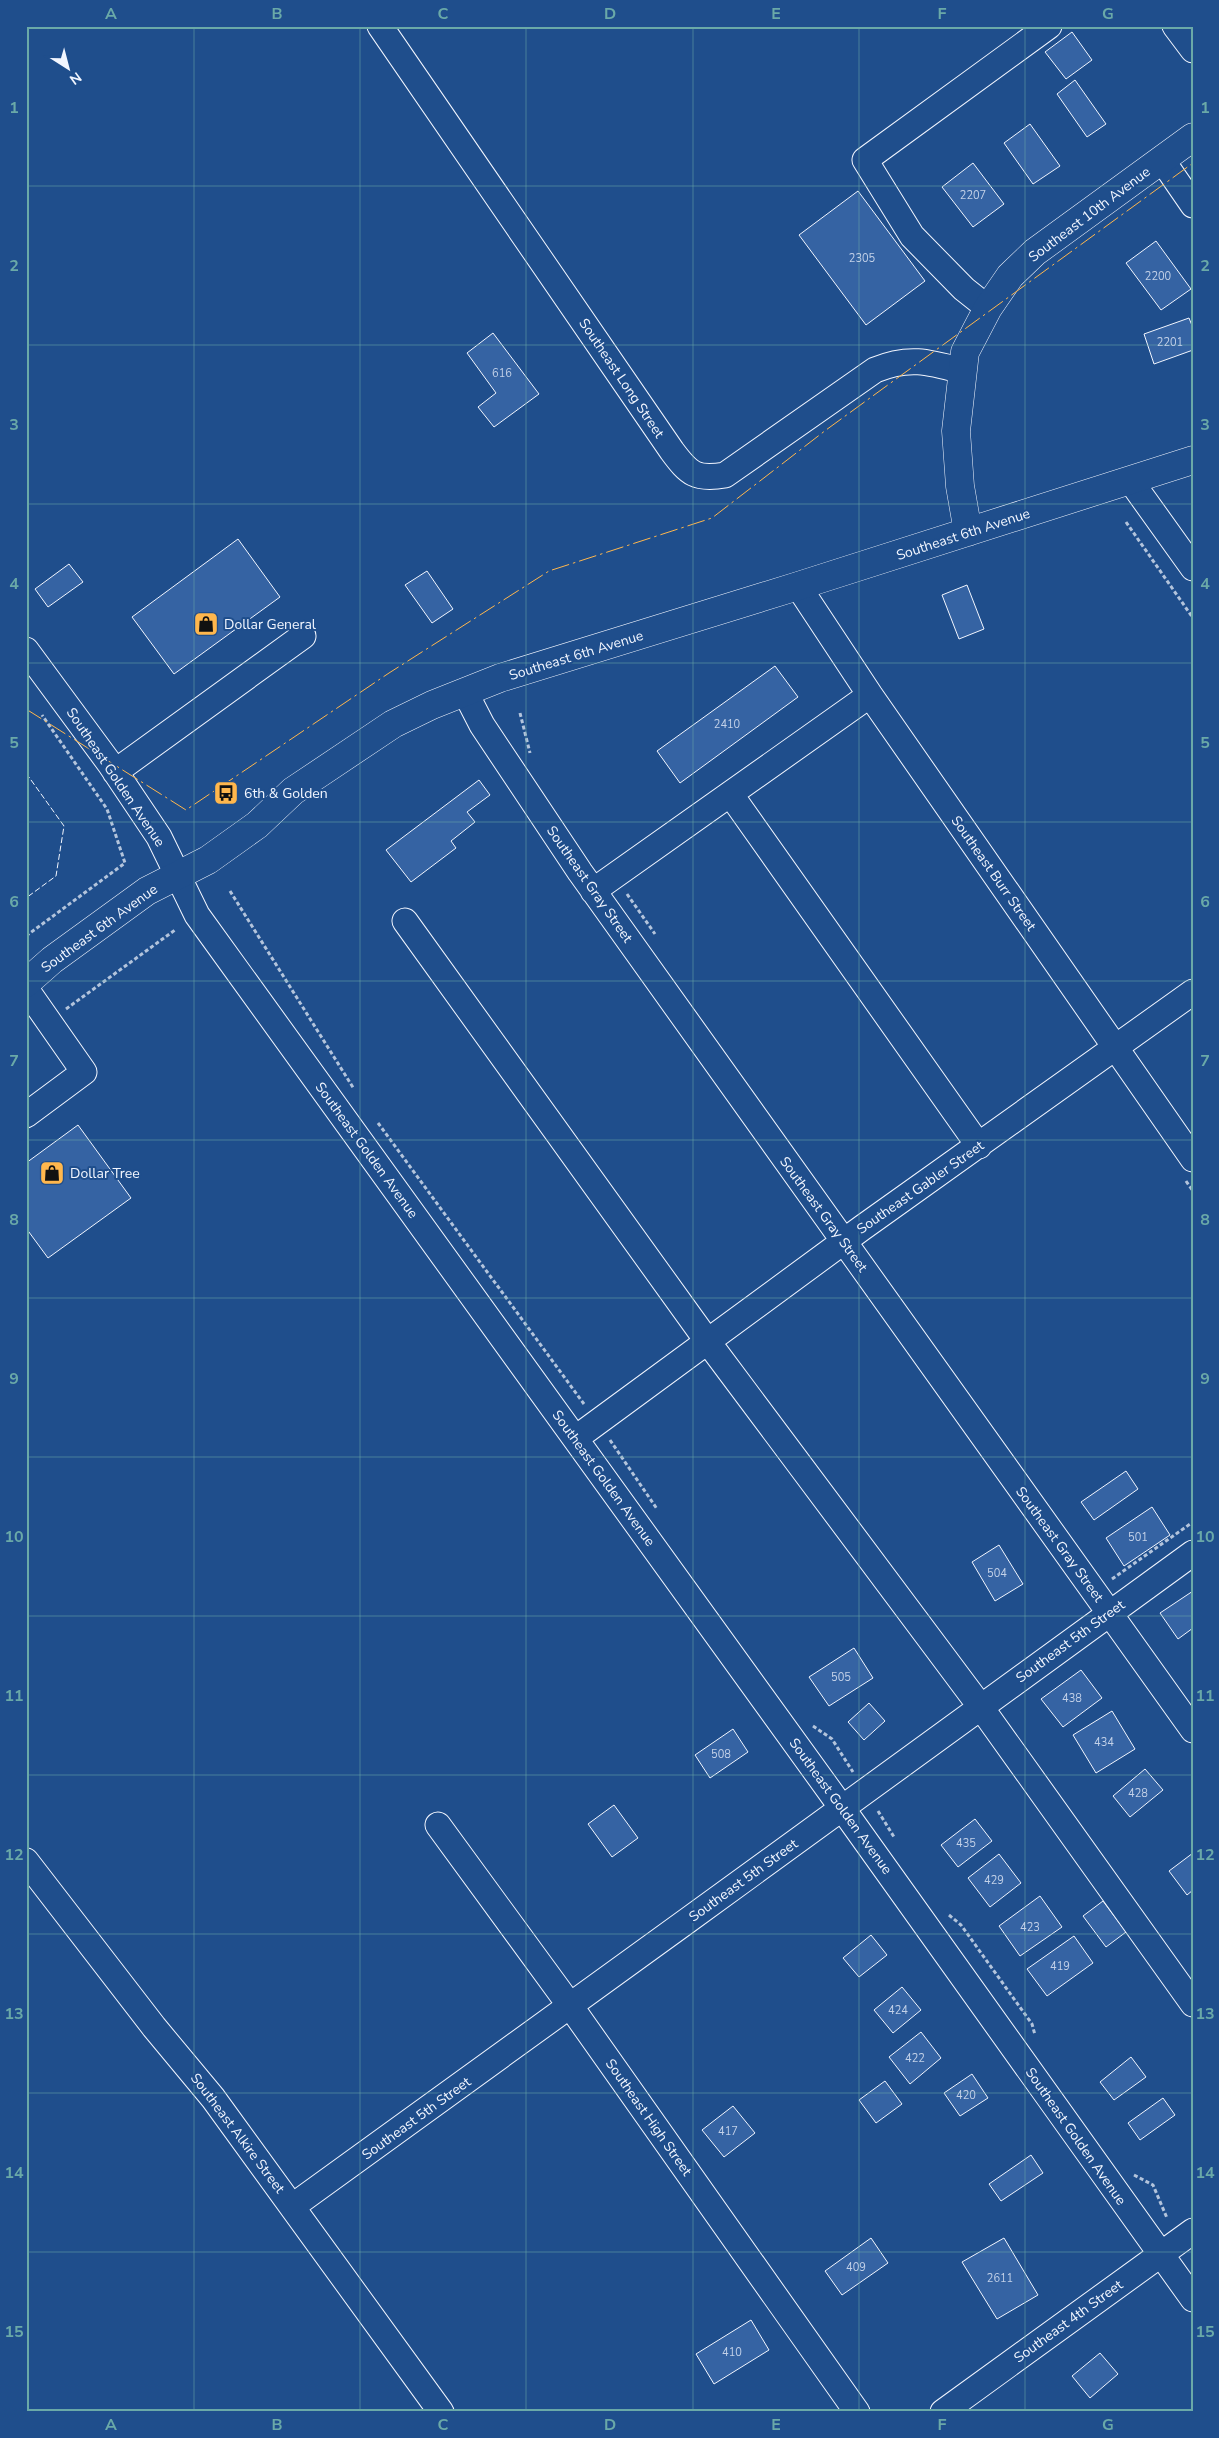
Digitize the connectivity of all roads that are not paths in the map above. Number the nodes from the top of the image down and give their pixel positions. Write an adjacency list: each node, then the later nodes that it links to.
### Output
1 (380, 26): 9 (street, Southeast Long Street)
2 (1049, 26): 8 (street)
3 (1176, 26): 4 (street)
4 (1193, 50)
5 (1193, 137): 6 (main road, Southeast 10th Avenue)
6 (1162, 160): 7 (street); 8 (main road, Southeast 10th Avenue)
7 (1193, 204)
8 (988, 308): 9 (main road, Southeast 10th Avenue)
9 (962, 372): 12 (main road, Southeast 10th Avenue)
10 (1193, 460): 11 (main road, Southeast 6th Avenue)
11 (1130, 480): 12 (main road, Southeast 6th Avenue); 13 (street)
12 (968, 532): 14 (main road, Southeast 6th Avenue)
13 (1193, 568)
14 (798, 586): 17 (main road, Southeast 6th Avenue); 18 (street, Southeast Burr Street)
15 (303, 636): 19 (street)
16 (26, 650): 19 (street, Southeast Golden Avenue)
17 (465, 692): 21 (main road, Southeast 6th Avenue); 22 (street, Southeast Gray Street)
18 (870, 696): 20 (street); 27 (street, Southeast Burr Street)
19 (115, 772): 21 (street, Southeast Golden Avenue)
20 (731, 794): 22 (street); 29 (street)
21 (178, 875): 24 (main road, Southeast 6th Avenue); 33 (street, Southeast Golden Avenue)
22 (593, 891): 31 (street, Southeast Gray Street)
23 (405, 921): 32 (street)
24 (26, 983)
25 (26, 989): 28 (street)
26 (1193, 992): 27 (street, Southeast Gabler Street)
27 (1115, 1049): 29 (street, Southeast Gabler Street); 30 (street, Southeast Burr Street)
28 (26, 1115)
29 (978, 1146): 31 (street, Southeast Gabler Street)
30 (1193, 1159)
31 (843, 1241): 32 (street, Southeast Gabler Street); 35 (street, Southeast Gray Street)
32 (708, 1342): 33 (street, Southeast Gabler Street); 36 (street)
33 (576, 1438): 38 (street, Southeast Golden Avenue)
34 (1193, 1553): 35 (street, Southeast 5th Street)
35 (1109, 1613): 36 (street, Southeast 5th Street); 37 (street, Southeast Gray Street)
36 (980, 1706): 38 (street, Southeast 5th Street); 41 (street)
37 (1193, 1730)
38 (842, 1808): 42 (street, Southeast 5th Street); 45 (street, Southeast Golden Avenue)
39 (438, 1825): 42 (street, Southeast High Street)
40 (26, 1861): 43 (street, Southeast Alkire Street)
41 (1193, 2004)
42 (570, 2007): 43 (street, Southeast 5th Street); 48 (street, Southeast High Street)
43 (293, 2206): 47 (street, Southeast Alkire Street)
44 (1193, 2231): 45 (street, Southeast 4th Street)
45 (1160, 2254): 46 (street, Southeast Golden Avenue); 49 (street, Southeast 4th Street)
46 (1193, 2300)
47 (441, 2412)
48 (857, 2412)
49 (943, 2412)

